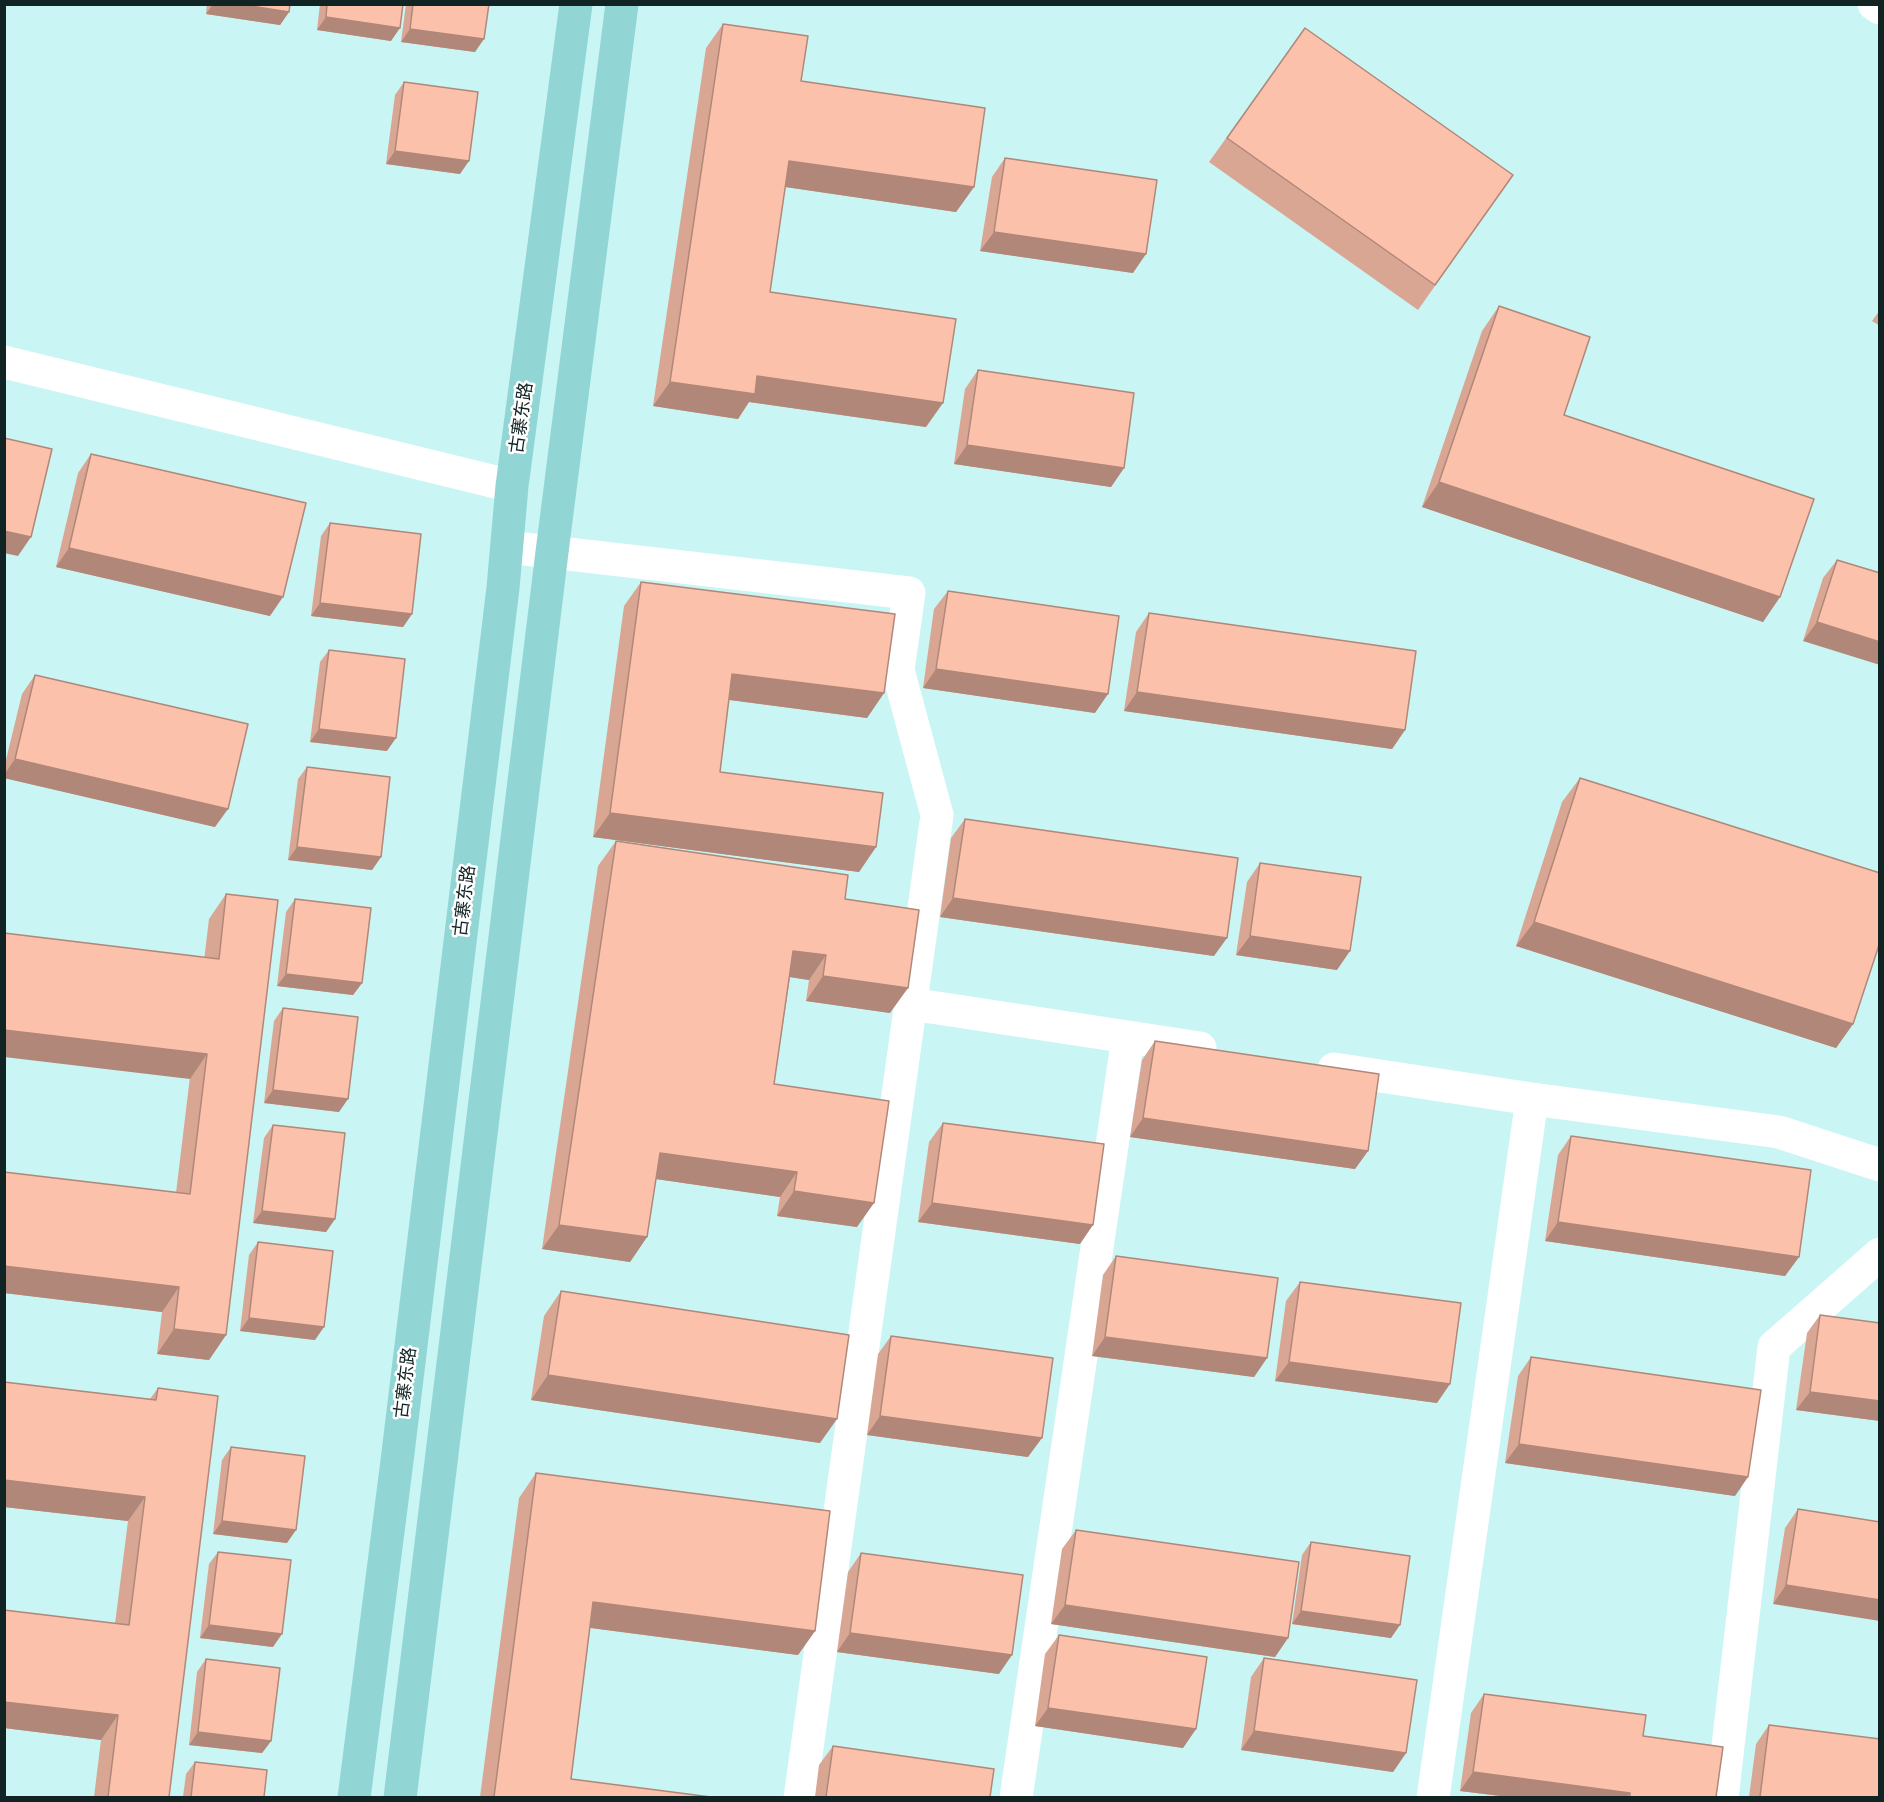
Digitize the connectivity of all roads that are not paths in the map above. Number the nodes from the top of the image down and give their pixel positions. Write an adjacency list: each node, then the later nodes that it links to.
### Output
1 (576, 4): 6 (main road, 古寨东路)
2 (622, 4): 8 (main road)
3 (1874, 4): 4 (street)
4 (1880, 8)
5 (4, 362): 6 (street)
6 (512, 486): 7 (main road, 古寨东路)
7 (507, 547): 8 (street); 16 (main road, 古寨东路)
8 (552, 552): 9 (street); 17 (main road)
9 (911, 1004): 10 (street); 18 (street)
10 (1128, 1037): 11 (street); 19 (street)
11 (1232, 1053)
12 (1301, 1064): 13 (street)
13 (1532, 1099): 14 (street); 20 (street)
14 (1880, 1166)
15 (1880, 1254): 21 (street)
16 (354, 1797)
17 (400, 1797)
18 (800, 1797)
19 (1016, 1797)
20 (1433, 1797)
21 (1722, 1797)

